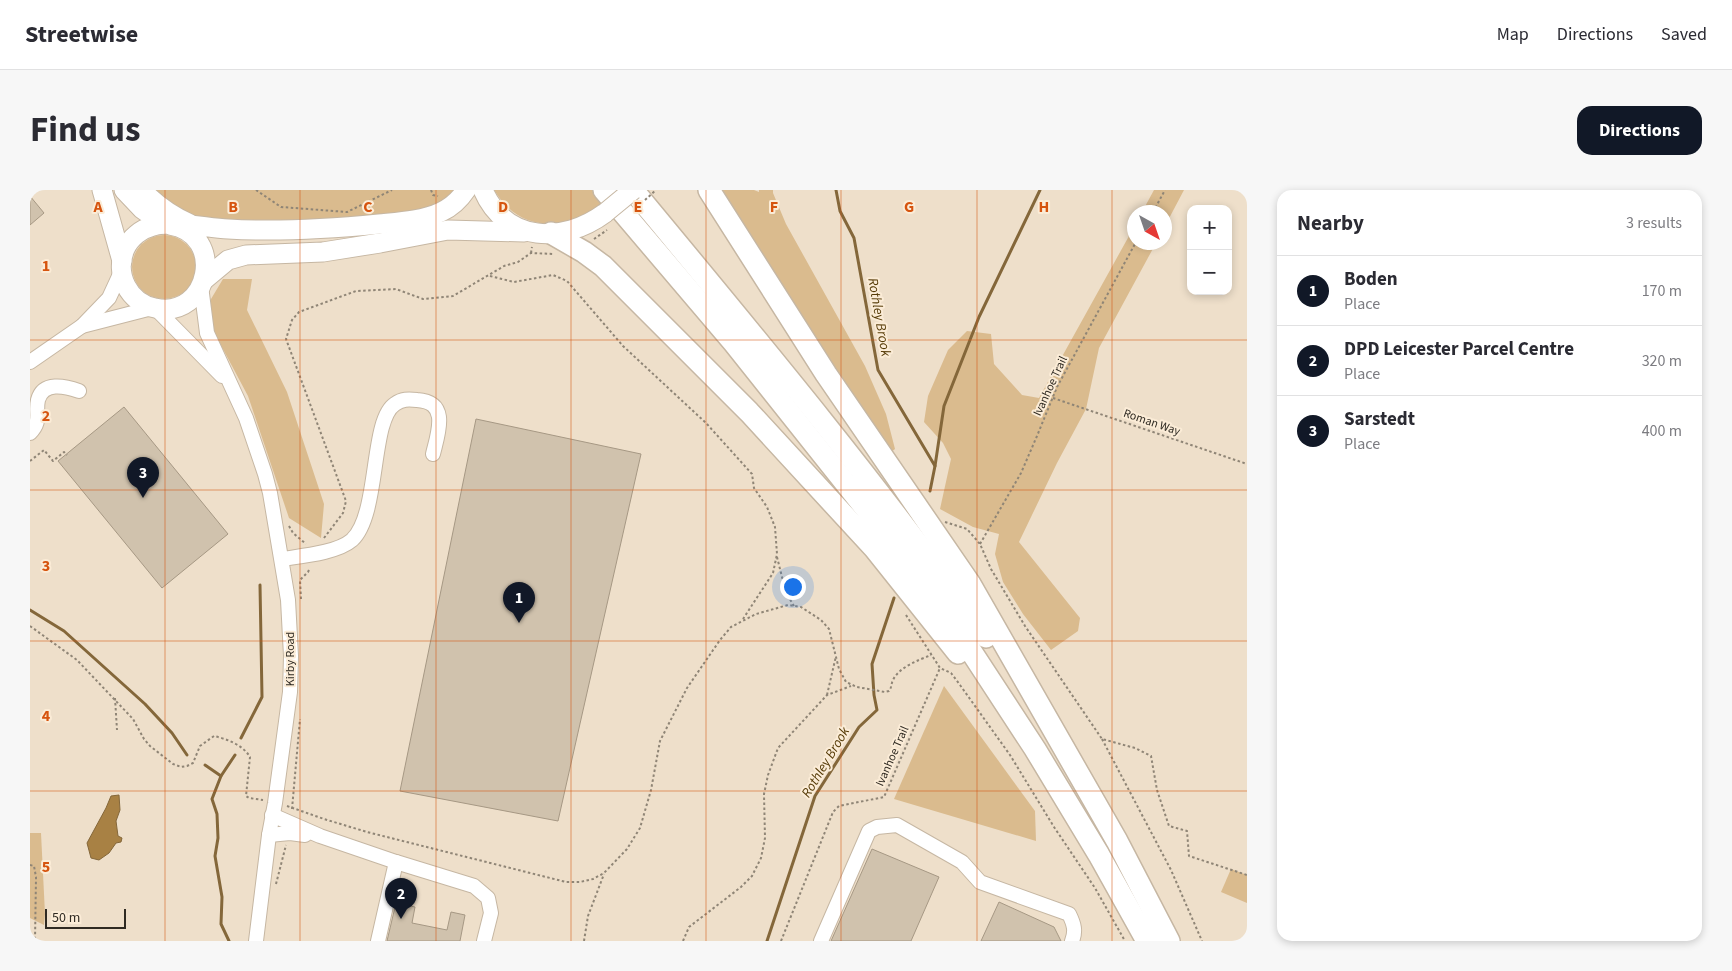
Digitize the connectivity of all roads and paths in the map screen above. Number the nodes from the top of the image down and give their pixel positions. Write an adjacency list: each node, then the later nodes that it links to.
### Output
1 (102, 190): 19 (main road)
2 (124, 190): 13 (main road)
3 (142, 190): 14 (main road)
4 (256, 190): 5 (path)
5 (392, 190)
6 (466, 190): 14 (main road)
7 (483, 190): 15 (main road)
8 (604, 190): 53 (highway)
9 (633, 190): 16 (main road, bridge); 51 (highway)
10 (709, 190): 51 (highway)
11 (1165, 190): 12 (path)
12 (1157, 205)
13 (166, 225): 14 (main road); 19 (main road); 21 (main road)
14 (194, 226)
15 (524, 232): 16 (main road); 21 (main road)
16 (551, 233): 53 (highway)
17 (1132, 250): 27 (path, Ivanhoe Trail)
18 (531, 253): 20 (path)
19 (122, 266): 22 (main road); 23 (street)
20 (489, 276): 35 (path); 38 (path)
21 (202, 283): 22 (main road); 25 (street, Kirby Road)
22 (154, 308): 23 (street); 25 (street, Kirby Road)
23 (82, 326): 24 (street)
24 (30, 362)
25 (230, 384): 39 (street, Kirby Road)
26 (79, 391): 28 (street)
27 (1052, 398): 32 (path, Roman Way); 37 (path, Ivanhoe Trail)
28 (30, 433)
29 (433, 454): 39 (street)
30 (67, 455): 31 (path)
31 (30, 461)
32 (1247, 464)
33 (941, 522): 37 (path)
34 (293, 533): 36 (path)
35 (320, 542)
36 (314, 543)
37 (980, 544): 52 (path)
38 (777, 554): 40 (path); 42 (path)
39 (282, 559): 54 (street, Kirby Road)
40 (794, 606): 42 (path); 44 (path)
41 (904, 611): 45 (path)
42 (742, 621): 59 (path)
43 (30, 626): 49 (path)
44 (836, 655): 47 (path); 48 (path)
45 (931, 655): 46 (path); 47 (path)
46 (940, 668): 67 (path, Ivanhoe Trail); 70 (path)
47 (852, 686): 48 (path)
48 (827, 695): 66 (path)
49 (115, 698): 50 (path); 54 (path)
50 (117, 730)
51 (1052, 731): 72 (highway)
52 (1102, 740): 60 (path); 73 (path)
53 (1034, 749): 71 (highway)
54 (274, 809): 55 (street, Kirby Road); 56 (street); 59 (path)
55 (268, 835): 56 (street); 62 (street, Kirby Road)
56 (320, 836): 57 (street)
57 (396, 862): 63 (street); 64 (street)
58 (30, 865): 61 (path)
59 (604, 873): 65 (path)
60 (1247, 874)
61 (35, 941)
62 (256, 941)
63 (378, 941)
64 (484, 941)
65 (584, 941)
66 (683, 941)
67 (781, 941)
68 (821, 941): 69 (street)
69 (1072, 941)
70 (1125, 941)
71 (1147, 941)
72 (1169, 941)
73 (1202, 941)

